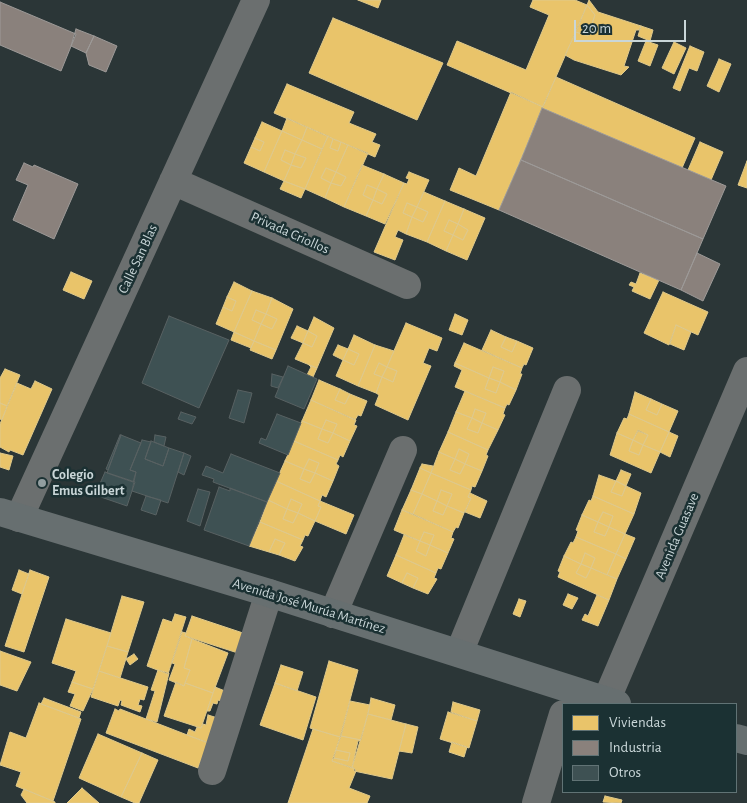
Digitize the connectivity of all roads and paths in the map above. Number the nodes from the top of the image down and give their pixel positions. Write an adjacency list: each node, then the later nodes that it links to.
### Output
1 (256, 0): 2 (street, Calle San Blas)
2 (173, 182): 3 (street, Privada Criollos); 7 (street, Calle San Blas)
3 (407, 285)
4 (747, 371): 12 (street, Avenida Guasave)
5 (567, 390): 10 (street)
6 (403, 450): 9 (street)
7 (9, 515): 8 (main road, Avenida José Murúa Martínez)
8 (268, 593): 9 (main road, Avenida José Murúa Martínez); 14 (street)
9 (333, 614): 10 (main road, Avenida José Murúa Martínez)
10 (458, 653): 11 (main road, Avenida José Murúa Martínez)
11 (567, 703): 12 (main road, Avenida José Murúa Martínez)
12 (612, 703)
13 (562, 719): 15 (street)
14 (212, 771)
15 (536, 803)

